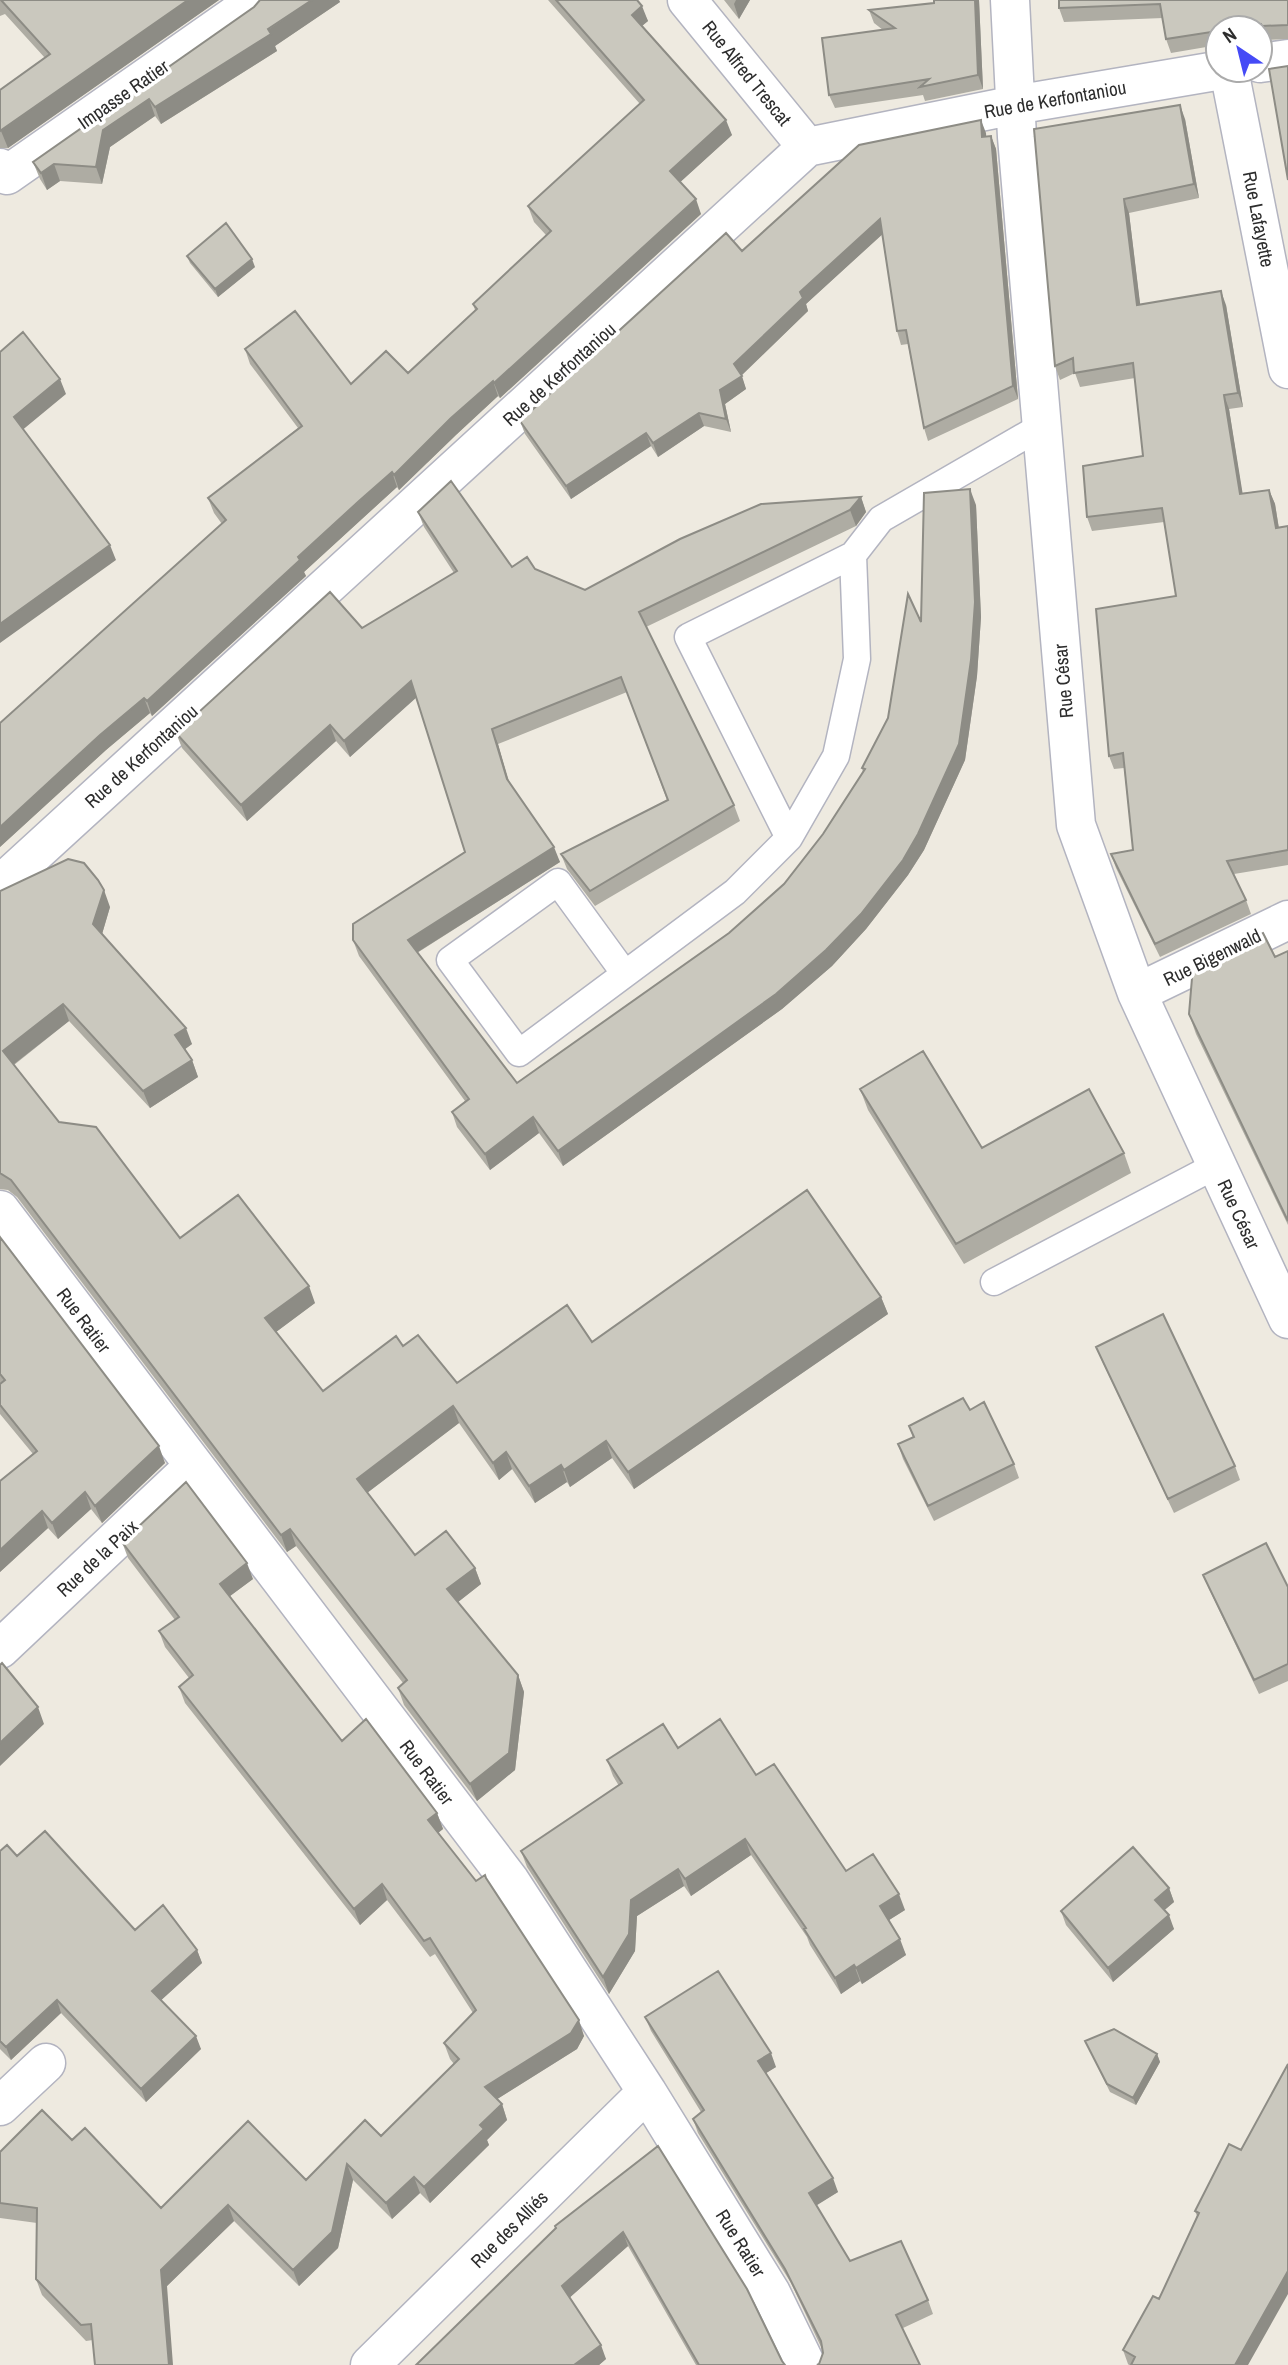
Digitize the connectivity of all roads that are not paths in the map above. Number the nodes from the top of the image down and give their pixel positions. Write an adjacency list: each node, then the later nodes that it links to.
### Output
1 (687, 0): 7 (street, Rue Alfred Trescat)
2 (1010, 0): 6 (street, Rue César)
3 (247, 7): 8 (street, Impasse Ratier)
4 (1204, 73): 6 (street, Rue de Kerfontaniou)
5 (1232, 84): 9 (street, Rue Lafayette)
6 (1015, 105): 7 (street, Rue de Kerfontaniou); 10 (street, Rue César)
7 (807, 147): 13 (street, Rue de Kerfontaniou)
8 (0, 168)
9 (1288, 369)
10 (1041, 426): 11 (lane); 16 (street, Rue César)
11 (853, 555): 12 (lane); 12 (lane)
12 (789, 838): 15 (lane)
13 (0, 885)
14 (1288, 920): 16 (street, Rue Bigenwald)
15 (625, 974): 15 (lane)
16 (1137, 993): 17 (street, Rue César)
17 (1217, 1165): 19 (lane); 20 (street, Rue César)
18 (0, 1210): 21 (street, Rue Ratier)
19 (994, 1282)
20 (1288, 1319)
21 (194, 1466): 22 (street, Rue de la Paix); 24 (street, Rue Ratier)
22 (0, 1649)
23 (46, 2063): 25 (street)
24 (647, 2092): 26 (street, Rue des Alliés); 27 (street, Rue Ratier)
25 (0, 2106)
26 (370, 2365)
27 (806, 2365)

